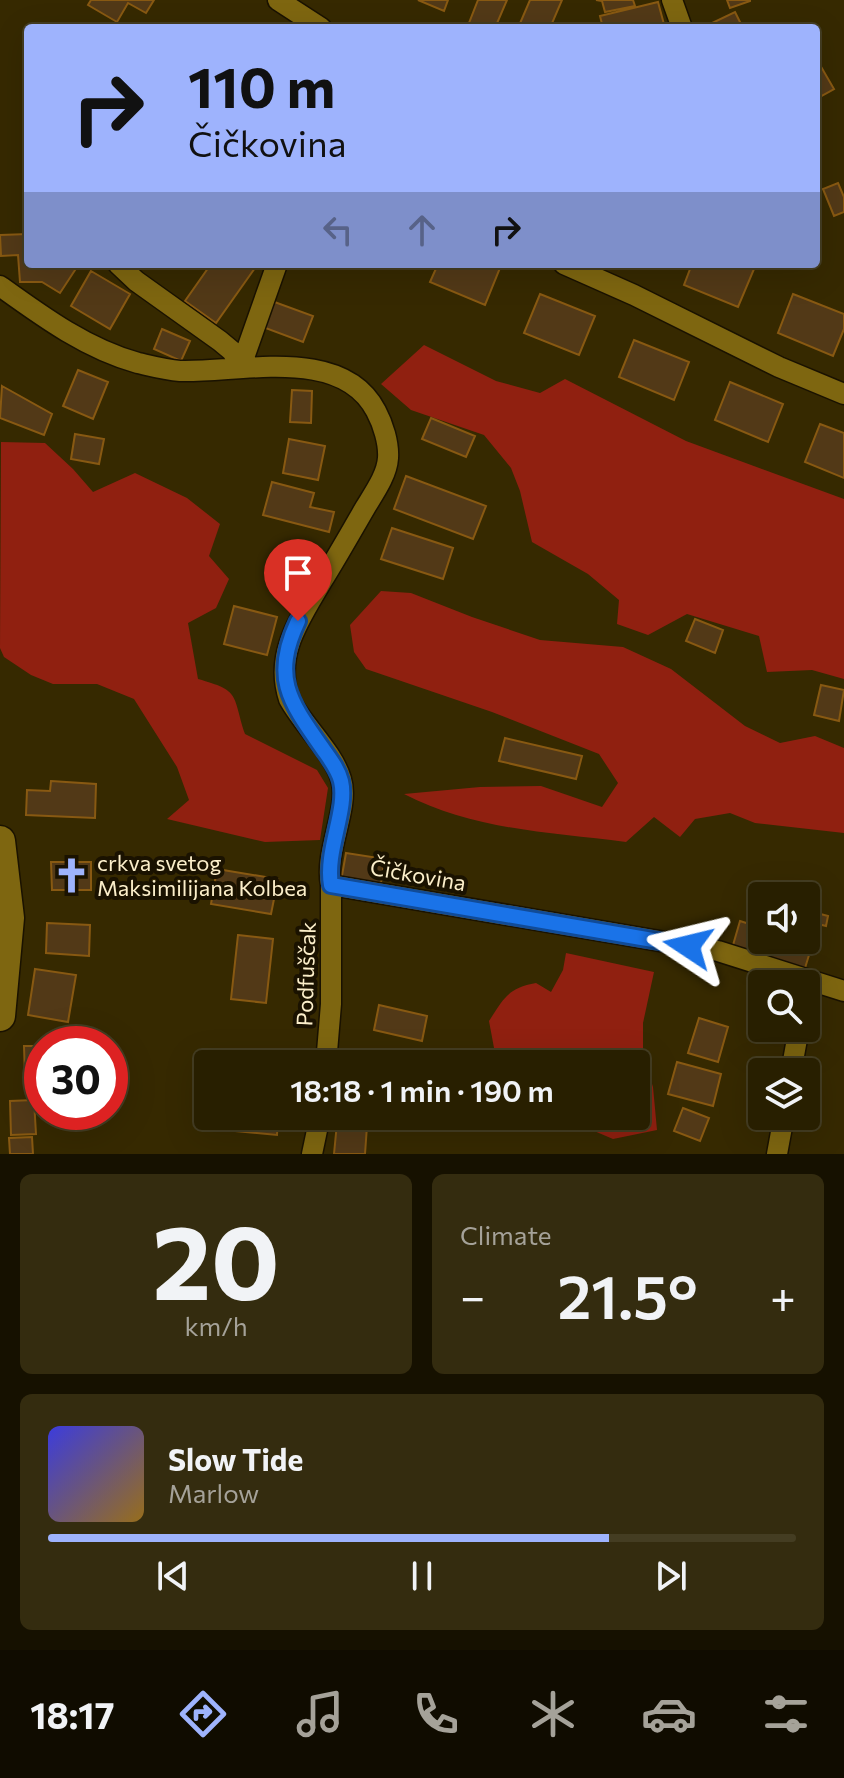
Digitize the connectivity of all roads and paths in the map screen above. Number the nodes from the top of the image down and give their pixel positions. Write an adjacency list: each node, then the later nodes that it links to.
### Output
1 (278, 0): 3 (street)
2 (672, 0): 4 (street)
3 (315, 24)
4 (681, 24)
5 (122, 268): 9 (street)
6 (276, 268): 9 (street)
7 (573, 268): 10 (street)
8 (0, 286): 9 (street)
9 (241, 366): 12 (street)
10 (844, 394)
11 (0, 841): 16 (main road)
12 (331, 885): 13 (street, Čičkovina); 17 (street, Podfuščak)
13 (771, 970)
14 (820, 986): 15 (street, Čičkovina)
15 (844, 991)
16 (0, 1016)
17 (327, 1050)
18 (317, 1130): 20 (street)
19 (781, 1130): 21 (street)
20 (312, 1154)
21 (777, 1154)

